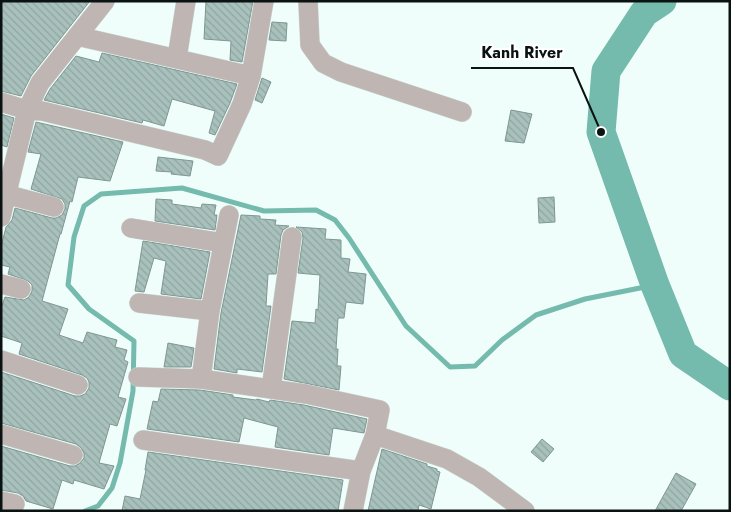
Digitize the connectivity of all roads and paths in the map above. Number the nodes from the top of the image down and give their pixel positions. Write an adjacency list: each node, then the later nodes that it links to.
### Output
1 (106, 1): 5 (street)
2 (186, 1): 6 (street)
3 (264, 1): 7 (street)
4 (308, 1): 10 (street)
5 (77, 36): 6 (street); 9 (street)
6 (177, 58): 7 (street)
7 (251, 76): 9 (street)
8 (1, 102): 9 (street)
9 (26, 110): 11 (street)
10 (462, 112)
11 (4, 194): 12 (street); 14 (street)
12 (54, 206)
13 (229, 215): 17 (street)
14 (1, 217)
15 (131, 228): 17 (street)
16 (292, 237): 26 (street)
17 (223, 244): 21 (street)
18 (1, 284): 19 (street)
19 (21, 289)
20 (139, 303): 21 (street)
21 (210, 311): 24 (street)
22 (1, 360): 25 (street)
23 (138, 377): 24 (street)
24 (201, 379): 26 (street)
25 (78, 385)
26 (271, 389): 28 (street)
27 (1, 434): 30 (street)
28 (375, 435): 31 (street); 33 (street)
29 (143, 440): 31 (street)
30 (73, 456)
31 (361, 471): 32 (street)
32 (353, 511)
33 (525, 511)

